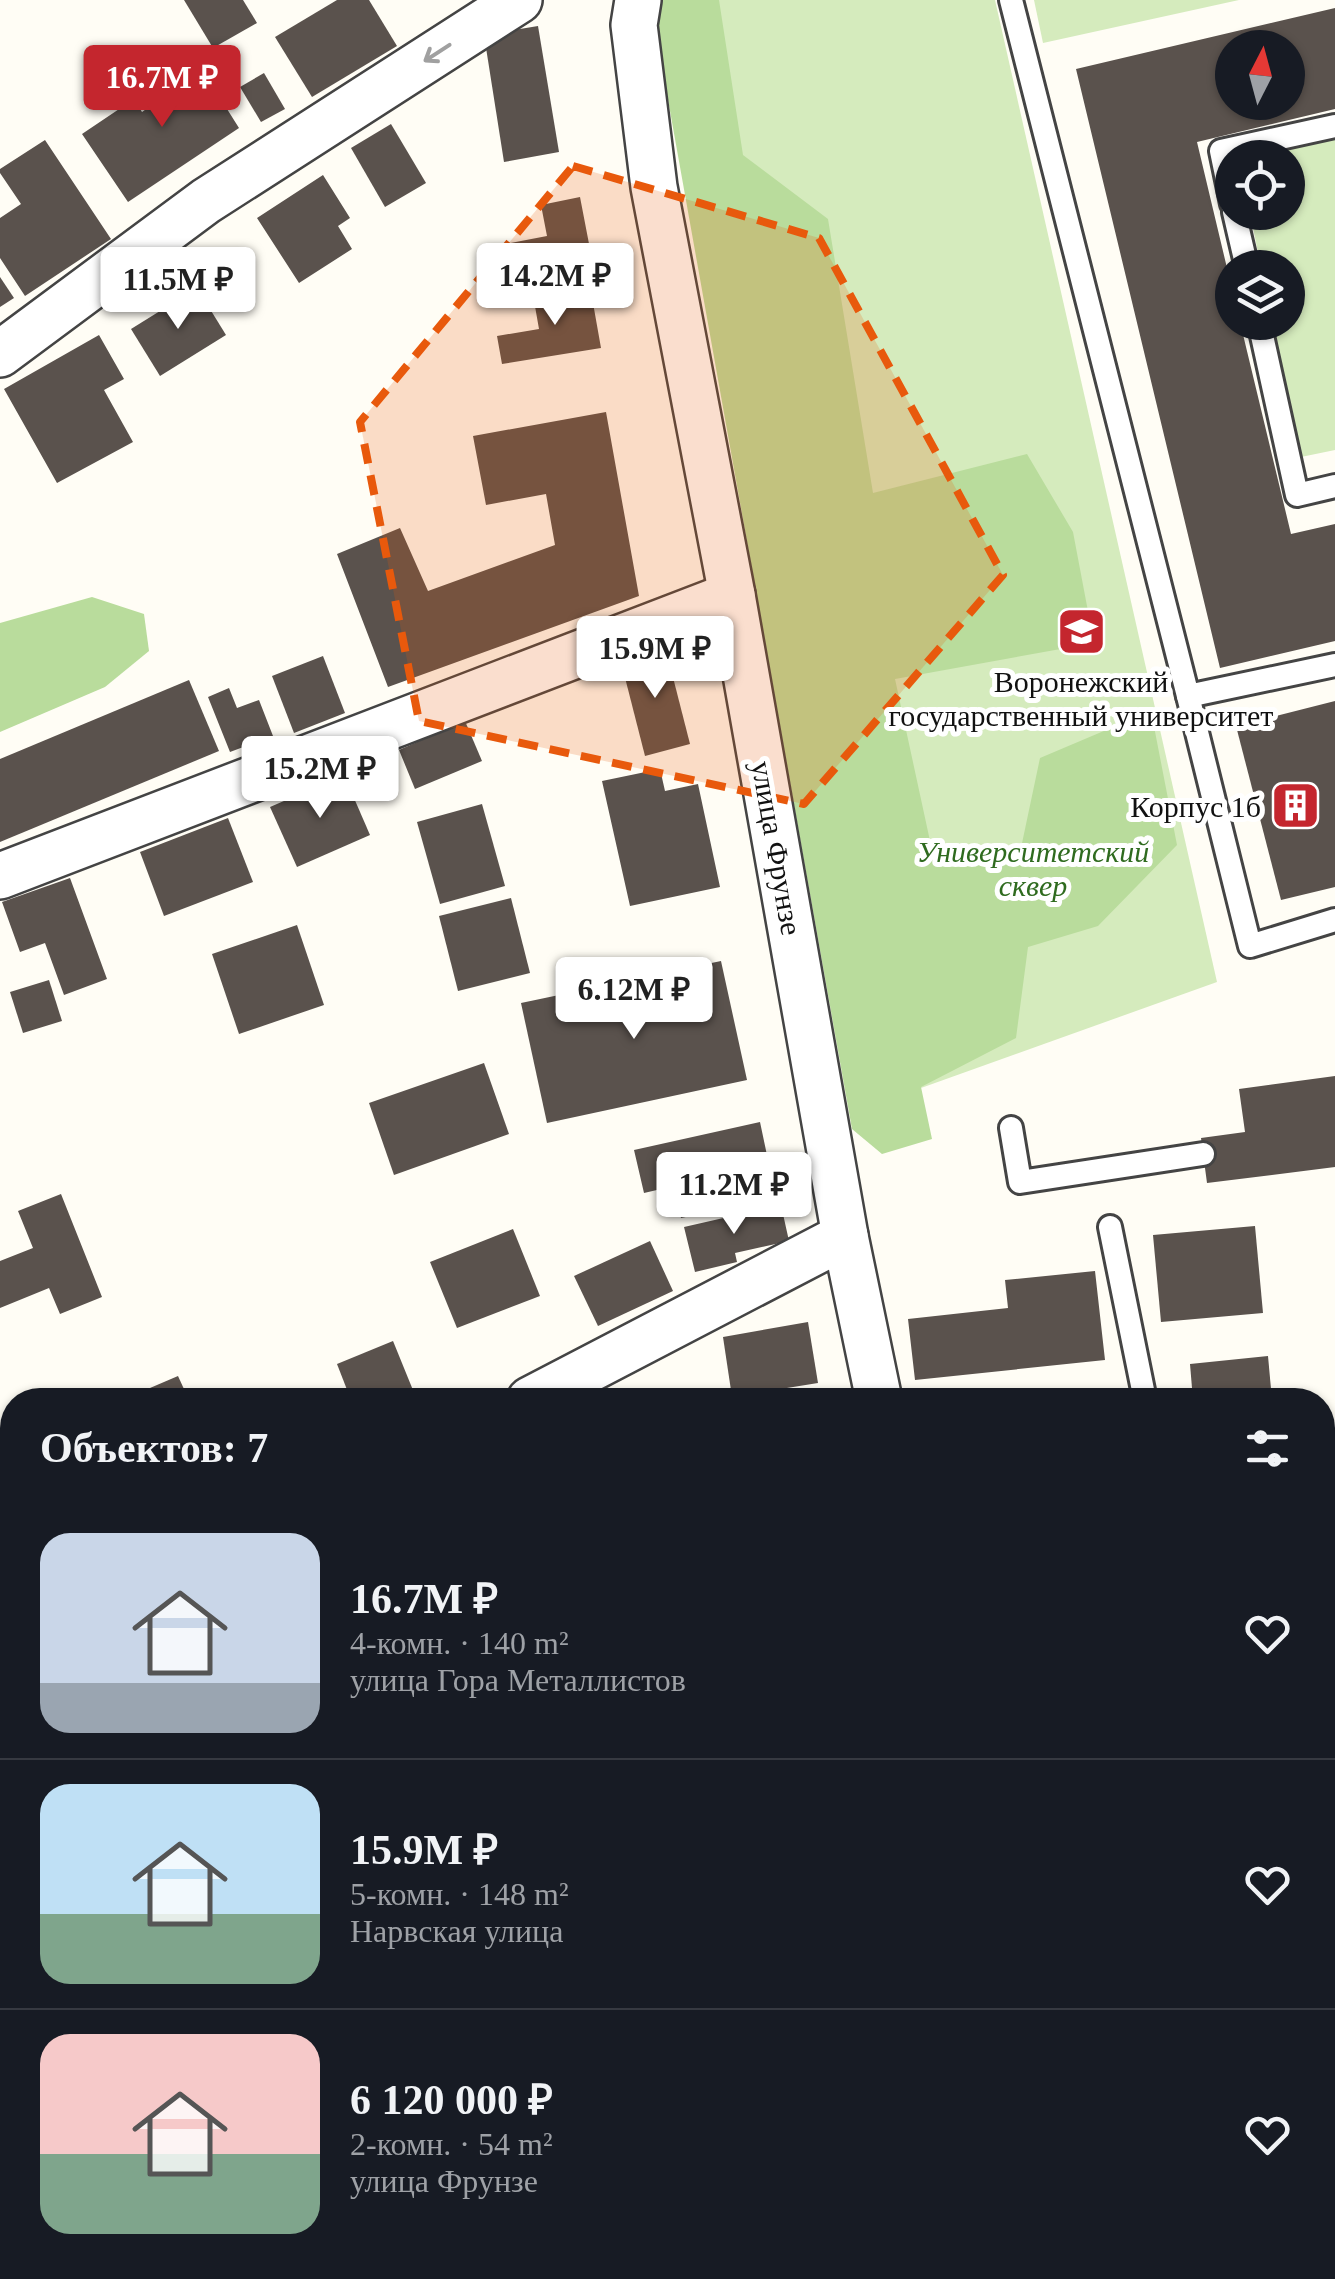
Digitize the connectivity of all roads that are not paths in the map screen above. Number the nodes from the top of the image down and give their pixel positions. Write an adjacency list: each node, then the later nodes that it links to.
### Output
1 (519, 0): 7 (street, one-way to 7)
2 (638, 0): 9 (street, улица Фрунзе)
3 (1011, 0): 11 (lane)
4 (1335, 126): 5 (lane)
5 (1271, 140)
6 (1263, 340): 8 (lane)
7 (0, 354)
8 (1335, 486)
9 (732, 595): 12 (street); 17 (street, улица Фрунзе)
10 (1335, 665): 11 (lane)
11 (1188, 696): 13 (lane)
12 (0, 876)
13 (1335, 920)
14 (1011, 1128): 15 (lane)
15 (1203, 1154)
16 (1110, 1227): 20 (lane)
17 (845, 1236): 18 (street); 19 (street, улица Фрунзе)
18 (553, 1388)
19 (877, 1388)
20 (1142, 1388)

